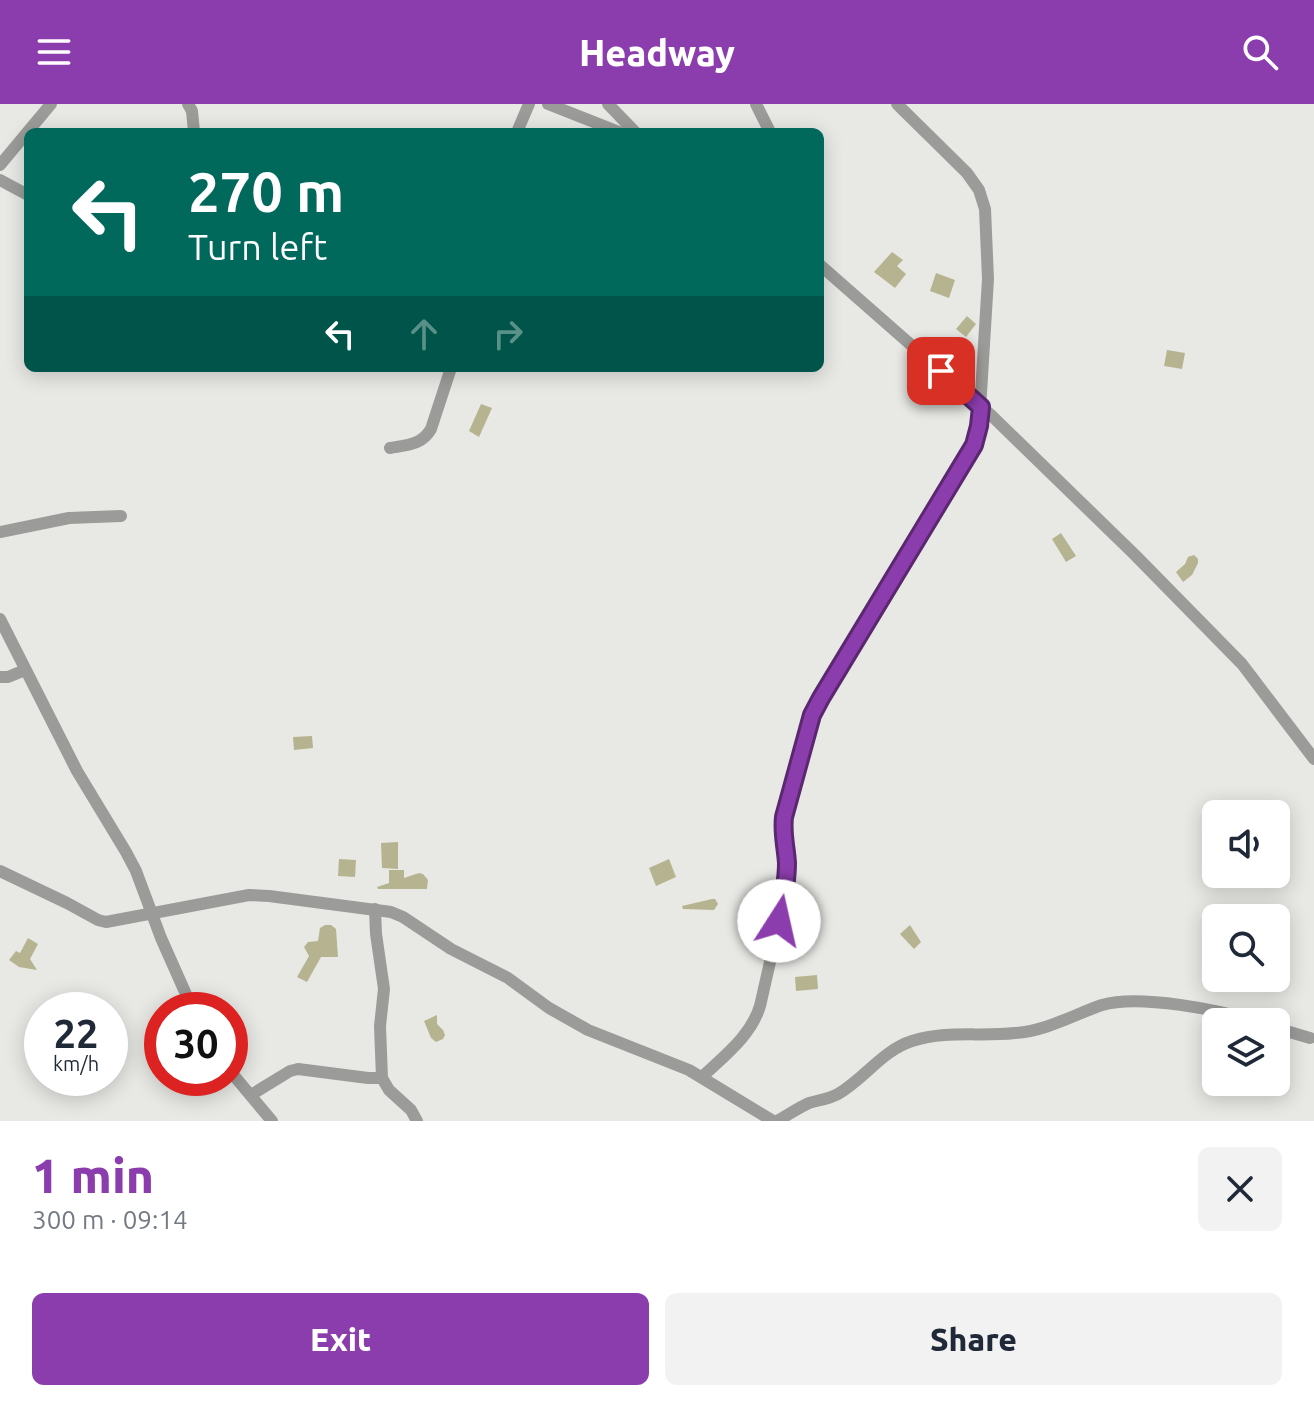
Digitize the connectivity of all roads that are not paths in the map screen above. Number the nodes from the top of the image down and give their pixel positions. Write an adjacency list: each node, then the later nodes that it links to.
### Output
1 (51, 104): 8 (street)
2 (188, 104): 9 (street)
3 (529, 104): 10 (street)
4 (548, 104): 11 (street)
5 (608, 104): 12 (street)
6 (756, 104): 13 (street)
7 (897, 104): 20 (street)
8 (31, 128)
9 (194, 128)
10 (519, 128)
11 (609, 128)
12 (631, 128)
13 (768, 128)
14 (24, 136): 15 (street)
15 (0, 165)
16 (0, 180): 17 (street)
17 (24, 193)
18 (824, 269): 20 (street)
19 (450, 372): 21 (street)
20 (981, 407): 27 (street); 35 (street)
21 (390, 448)
22 (121, 516): 23 (street)
23 (0, 532)
24 (0, 619): 25 (street)
25 (25, 670): 26 (street); 30 (street)
26 (0, 677)
27 (1314, 758)
28 (1, 871): 30 (street)
29 (375, 909): 30 (street); 35 (street); 36 (street)
30 (151, 912): 31 (street)
31 (185, 992)
32 (1202, 1010): 41 (street)
33 (1290, 1032): 34 (street)
34 (1310, 1038)
35 (702, 1077): 41 (street)
36 (382, 1078): 38 (street); 40 (street)
37 (248, 1092): 38 (street)
38 (251, 1095): 39 (street)
39 (272, 1121)
40 (417, 1121)
41 (775, 1121)

